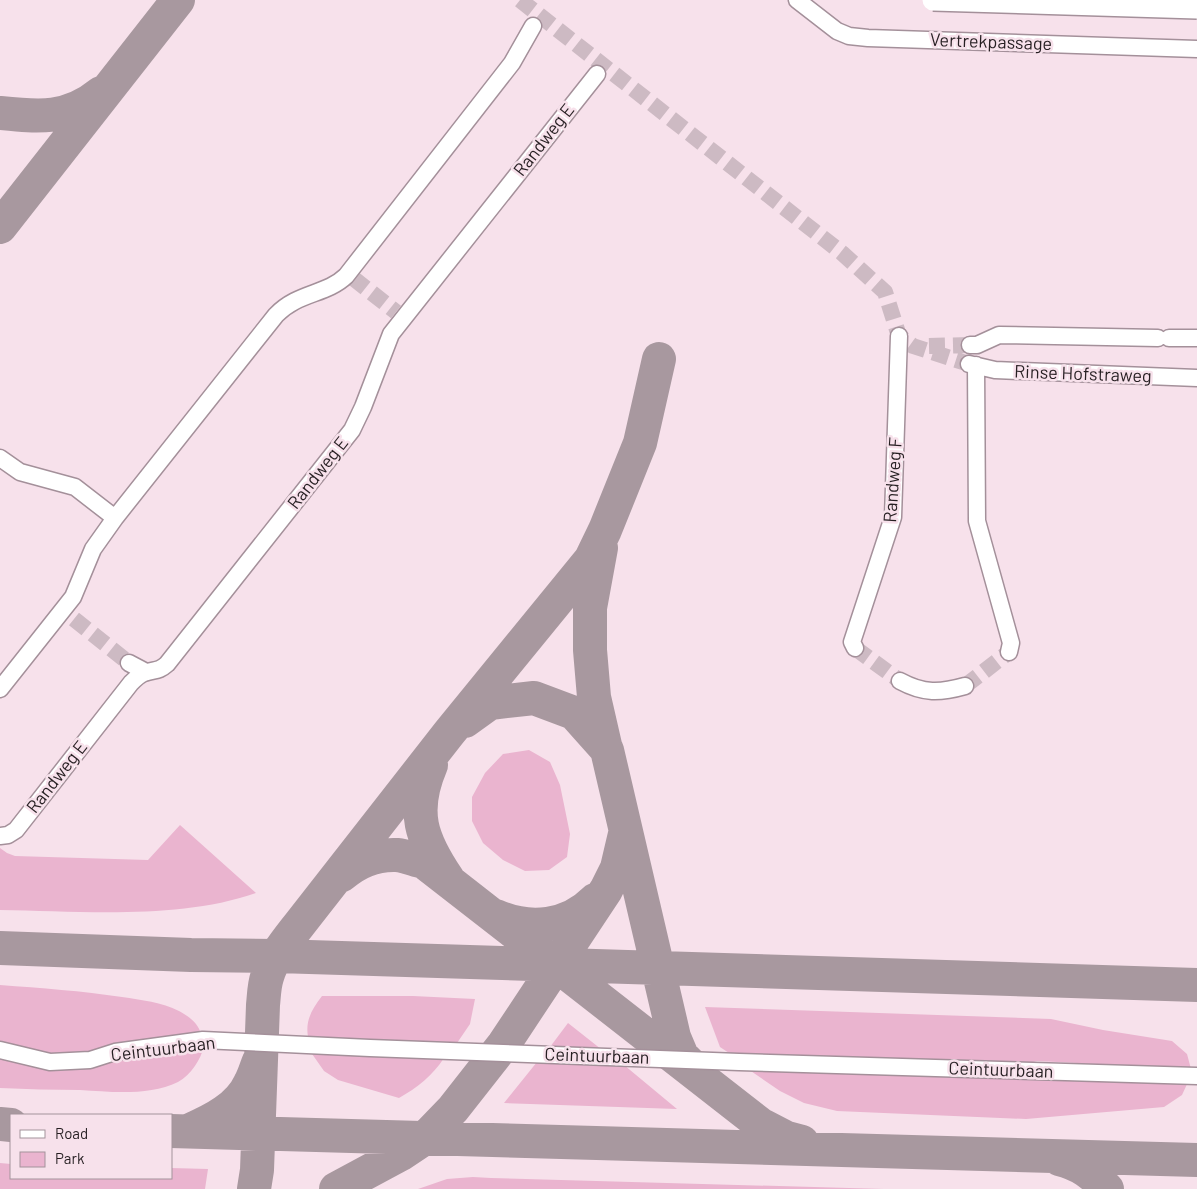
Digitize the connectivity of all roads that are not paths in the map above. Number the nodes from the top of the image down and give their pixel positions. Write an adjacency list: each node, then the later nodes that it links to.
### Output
1 (797, 0): 5 (street, Vertrekpassage)
2 (933, 0): 3 (main road, bridge)
3 (1197, 8)
4 (533, 26): 12 (street)
5 (1197, 49)
6 (597, 74): 18 (street, Randweg E)
7 (899, 336): 15 (street, Randweg F)
8 (1197, 338): 9 (street)
9 (970, 345)
10 (1197, 378): 16 (street, Rinse Hofstraweg)
11 (0, 458): 12 (street)
12 (115, 518): 13 (street)
13 (70, 600): 14 (street); 21 (street)
14 (74, 619)
15 (854, 648)
16 (1009, 652)
17 (129, 663): 18 (street)
18 (146, 672): 22 (street, Randweg E)
19 (900, 681): 20 (street)
20 (965, 686)
21 (0, 689)
22 (0, 836)
23 (0, 1050): 24 (street, Ceintuurbaan)
24 (1197, 1076)

